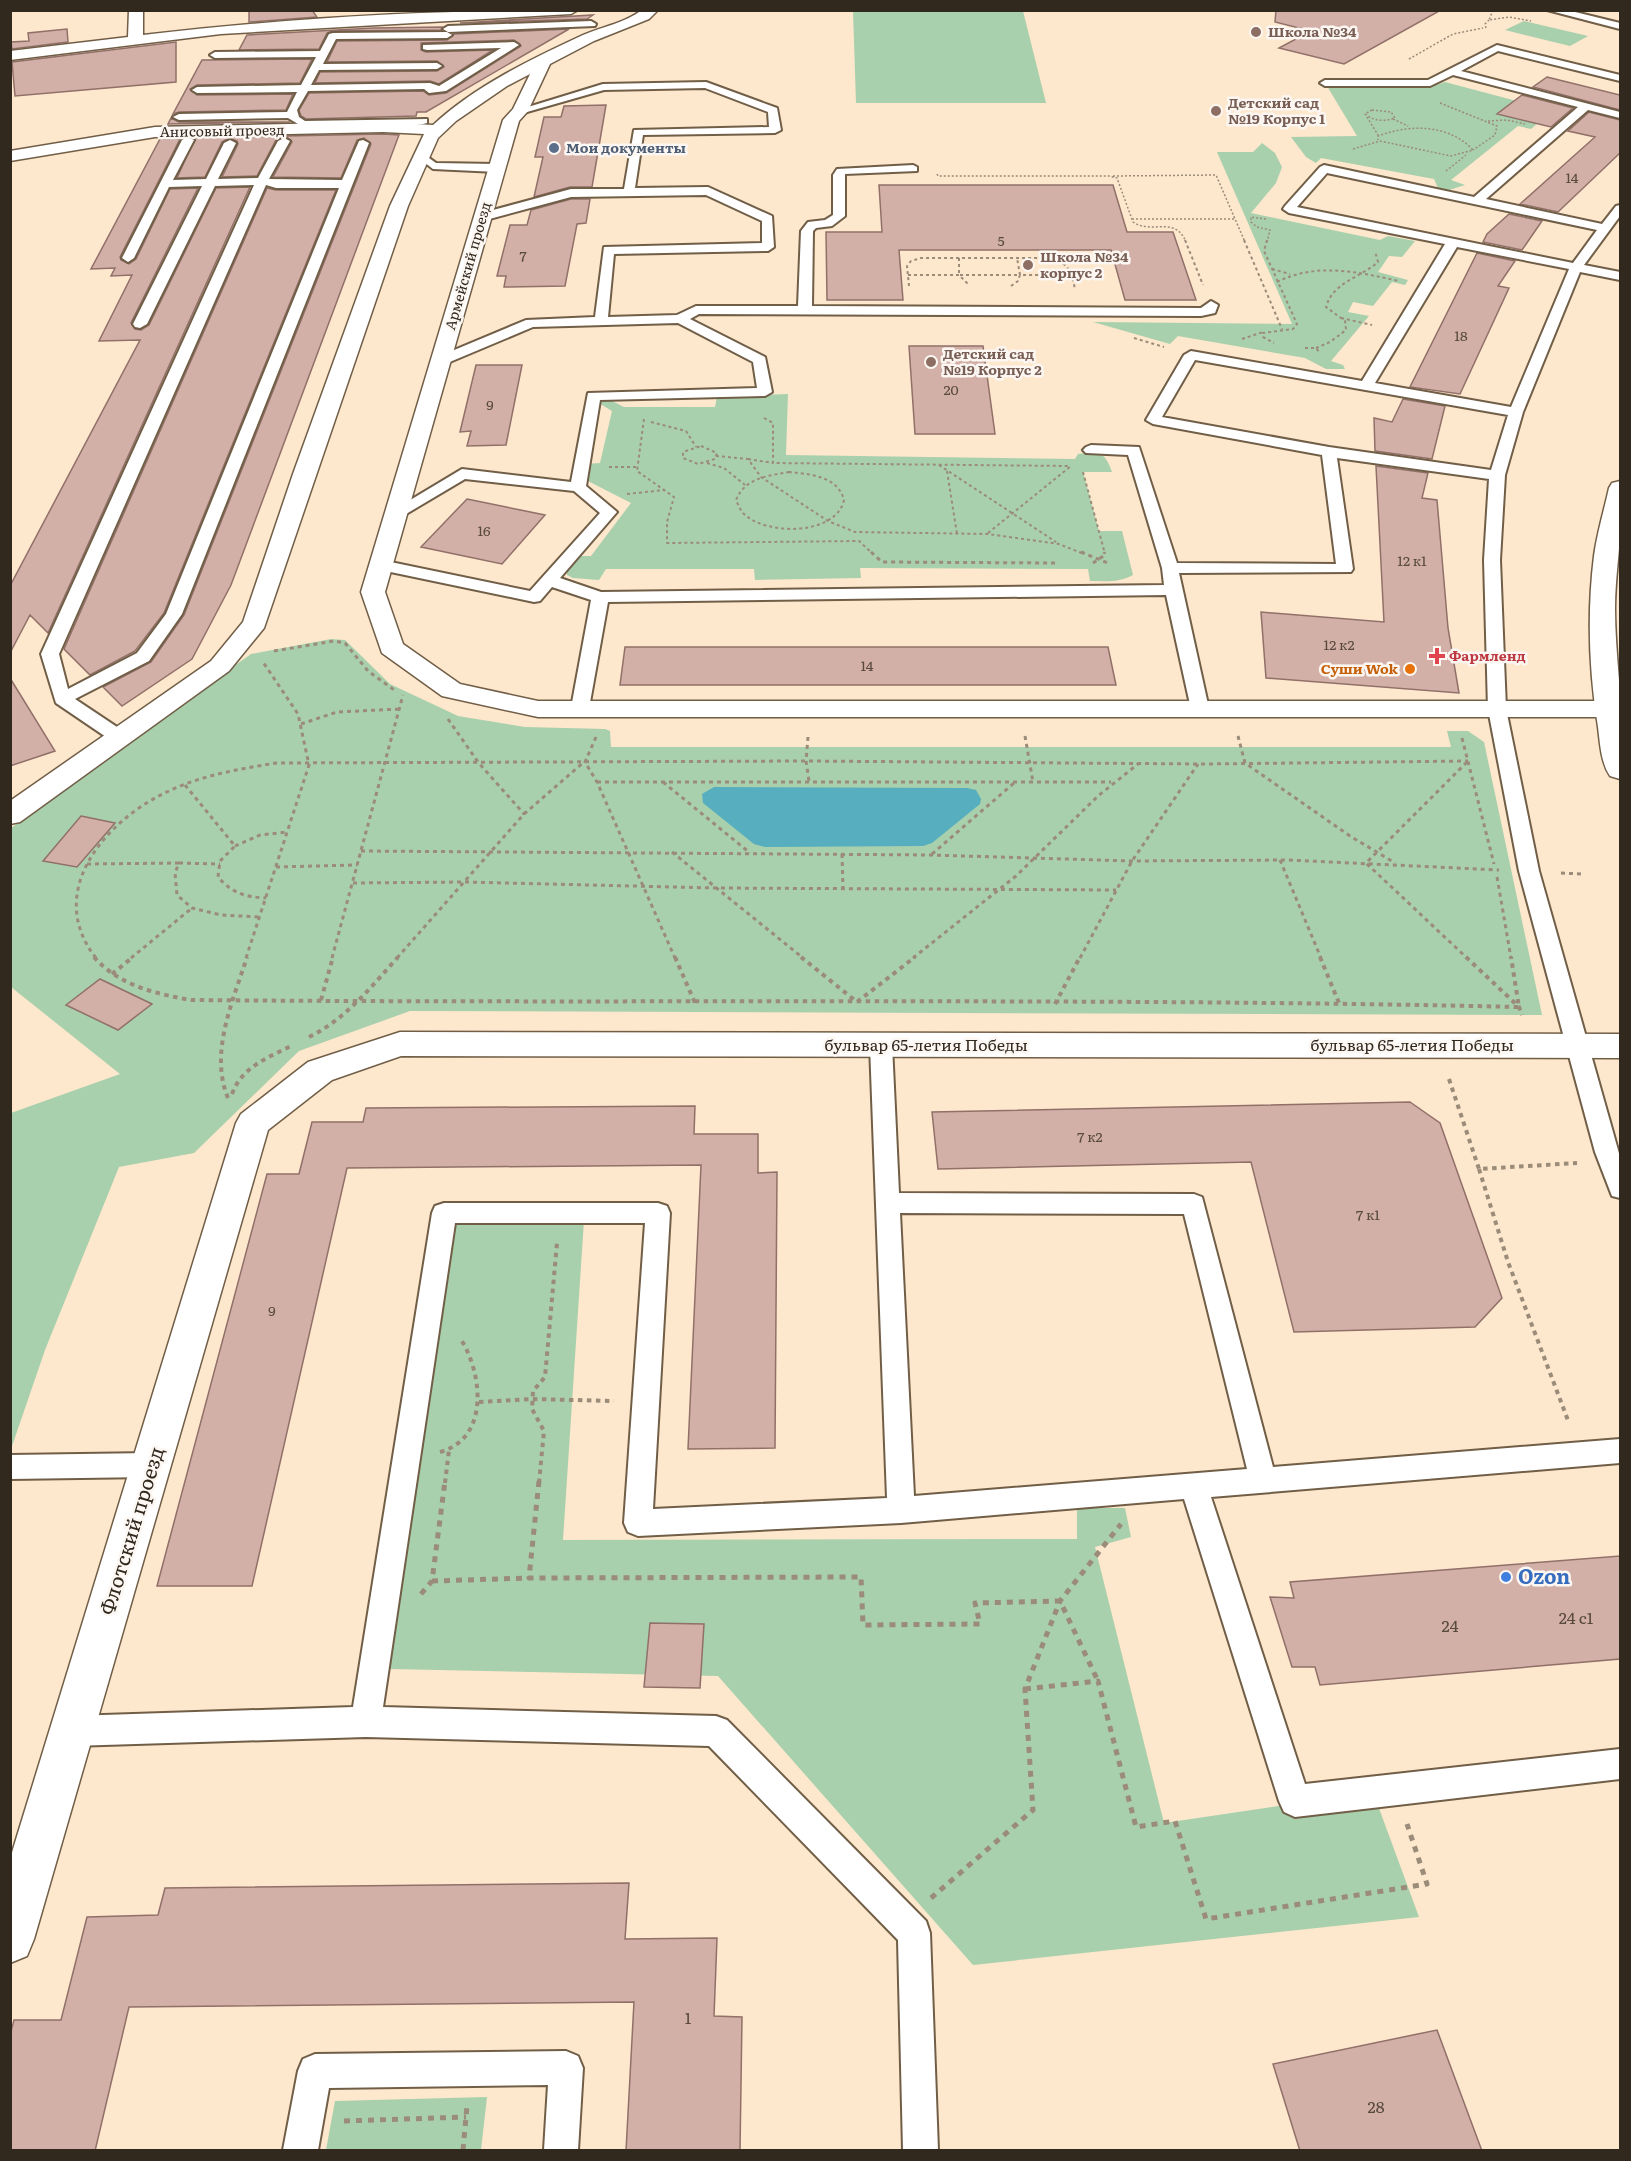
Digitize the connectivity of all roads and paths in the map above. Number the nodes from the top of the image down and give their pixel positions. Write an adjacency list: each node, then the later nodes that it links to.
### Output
1 (136, 10): 9 (street)
2 (571, 10): 9 (street)
3 (651, 10): 15 (street)
4 (1552, 10): 7 (lane)
5 (591, 24): 8 (lane)
6 (1486, 27): 20 (path)
7 (1620, 27)
8 (447, 33): 10 (lane); 12 (lane); 16 (lane); 23 (lane)
9 (135, 39): 14 (street)
10 (421, 47)
11 (338, 48): 12 (lane)
12 (325, 51): 13 (lane); 17 (lane)
13 (215, 55)
14 (10, 56)
15 (544, 61): 27 (street, Армейский проезд); 33 (street)
16 (436, 66): 17 (lane); 23 (lane)
17 (316, 67): 22 (lane)
18 (1453, 72): 19 (lane); 20 (lane); 26 (lane)
19 (1620, 78)
20 (1404, 83): 21 (lane)
21 (1325, 84)
22 (304, 88): 23 (lane); 24 (lane); 28 (lane)
23 (429, 88): 33 (lane)
24 (197, 90)
25 (1439, 102): 41 (path)
26 (1586, 106): 29 (lane); 53 (lane)
27 (520, 111): 44 (street, Армейский проезд); 52 (lane)
28 (296, 112): 31 (lane); 33 (lane)
29 (1620, 115)
30 (1366, 116): 32 (path); 32 (path); 35 (path)
31 (179, 117)
32 (1393, 119): 34 (path)
33 (427, 127): 42 (street, Анисовый проезд); 43 (street)
34 (1414, 128): 35 (path); 41 (path)
35 (1378, 135): 37 (path)
36 (188, 140): 50 (lane)
37 (1378, 140): 41 (path); 46 (path)
38 (284, 141): 48 (lane)
39 (230, 143): 49 (lane)
40 (363, 143): 51 (lane)
41 (1473, 150)
42 (10, 156)
43 (422, 156): 44 (lane); 125 (street)
44 (497, 168): 55 (street, Армейский проезд)
45 (913, 168): 47 (path); 79 (lane)
46 (1324, 169): 53 (lane); 60 (lane)
47 (1109, 176): 56 (path); 57 (path)
48 (262, 181): 49 (lane); 51 (lane); 127 (lane)
49 (211, 183): 50 (lane); 84 (lane)
50 (165, 184): 62 (lane)
51 (347, 184): 127 (lane)
52 (629, 192): 55 (lane); 83 (lane)
53 (1477, 201): 59 (lane)
54 (1620, 209): 59 (lane)
55 (482, 217): 89 (street, Армейский проезд)
56 (1132, 219): 57 (path); 78 (path)
57 (1235, 219): 85 (path)
58 (1272, 220): 66 (path)
59 (1605, 228): 65 (lane)
60 (1453, 242): 65 (lane); 75 (lane)
61 (1372, 247): 67 (path)
62 (128, 258)
63 (959, 258): 64 (path); 69 (path); 70 (path)
64 (1017, 258): 71 (path); 72 (path)
65 (1576, 267): 73 (lane); 92 (lane)
66 (1272, 269): 68 (path); 74 (path)
67 (1363, 273): 68 (path); 75 (path); 88 (path)
68 (1291, 274): 74 (path)
69 (908, 275): 70 (path); 80 (path)
70 (959, 275): 71 (path); 77 (path)
71 (1020, 275): 72 (path); 76 (path)
72 (1071, 275): 81 (path)
73 (1620, 276)
74 (1277, 282): 85 (path)
75 (1426, 286): 90 (lane)
76 (1008, 287)
77 (978, 288)
78 (1211, 305): 81 (lane)
79 (805, 311): 80 (lane); 82 (lane)
80 (910, 311): 81 (lane)
81 (1080, 312)
82 (680, 319): 83 (lane); 91 (lane)
83 (601, 321): 89 (lane)
84 (140, 324)
85 (1282, 330): 86 (path)
86 (1281, 345)
87 (1300, 348): 88 (path)
88 (1316, 348): 90 (path)
89 (440, 361): 111 (street, Армейский проезд)
90 (1366, 386): 92 (lane); 97 (lane)
91 (746, 392): 101 (path); 108 (lane)
92 (1516, 412): 105 (lane)
93 (642, 419): 94 (path); 95 (path); 117 (path)
94 (665, 419)
95 (696, 447): 98 (path); 100 (path)
96 (1091, 450): 120 (lane)
97 (1329, 452): 105 (lane); 120 (lane)
98 (716, 456): 99 (path); 100 (path)
99 (748, 459): 101 (path); 106 (path)
100 (706, 463): 107 (path)
101 (772, 463): 102 (path)
102 (938, 465): 103 (path); 104 (path)
103 (1071, 466): 110 (path); 116 (path)
104 (946, 470): 110 (path); 113 (path)
105 (1497, 475): 133 (lane)
106 (761, 477): 107 (path); 112 (path); 112 (path)
107 (745, 485): 112 (path)
108 (578, 487): 111 (lane); 121 (lane)
109 (1620, 488): 124 (street)
110 (1012, 513): 114 (path); 115 (path)
111 (395, 514): 119 (street, Армейский проезд)
112 (828, 521): 113 (path)
113 (957, 534): 114 (path)
114 (988, 534): 115 (path)
115 (1059, 544): 116 (path)
116 (1099, 560): 118 (path)
117 (1059, 563)
118 (1082, 563)
119 (381, 565): 121 (lane); 128 (street, Армейский проезд)
120 (1170, 568): 122 (lane)
121 (549, 580): 123 (lane)
122 (1173, 590): 123 (lane); 130 (lane)
123 (600, 597): 128 (lane)
124 (1612, 616): 134 (street)
125 (246, 634): 136 (path); 138 (street)
126 (403, 695): 131 (path)
127 (62, 699): 138 (lane)
128 (580, 708): 129 (street)
129 (810, 708): 132 (street); 139 (path)
130 (1200, 708): 132 (street); 133 (street)
131 (399, 709): 136 (path); 142 (path)
132 (1023, 709): 145 (path)
133 (1497, 709): 134 (street); 180 (lane)
134 (1610, 709): 149 (street)
135 (445, 714): 143 (path)
136 (301, 724): 141 (path)
137 (598, 731): 144 (path)
138 (119, 737): 157 (street)
139 (806, 761): 144 (path); 145 (path); 150 (path)
140 (1468, 761): 148 (path); 165 (path); 179 (path)
141 (309, 762): 142 (path); 156 (path); 159 (path)
142 (385, 762): 143 (path); 162 (path)
143 (478, 762): 144 (path); 158 (path)
144 (585, 762): 151 (path); 158 (path)
145 (1028, 762): 146 (path); 154 (path)
146 (1139, 763): 147 (path); 155 (path)
147 (1199, 763): 148 (path); 171 (path)
148 (1245, 763): 165 (path)
149 (1620, 770)
150 (810, 781): 152 (path); 153 (path)
151 (597, 782): 152 (path); 163 (path)
152 (663, 782): 166 (path)
153 (1015, 782): 154 (path); 168 (path)
154 (1033, 782): 155 (path)
155 (1111, 782): 169 (path)
156 (185, 785): 160 (path); 174 (path)
157 (10, 814)
158 (524, 814): 161 (path)
159 (288, 831): 160 (path); 178 (path)
160 (235, 846): 175 (path)
161 (492, 850): 162 (path); 163 (path); 182 (path)
162 (361, 851): 177 (path)
163 (626, 852): 164 (path); 184 (path)
164 (672, 852): 166 (path); 185 (path)
165 (1377, 852): 173 (path); 176 (path)
166 (751, 853): 167 (path)
167 (843, 854): 168 (path); 186 (path)
168 (931, 855): 169 (path)
169 (1037, 856): 171 (path); 187 (path)
170 (1280, 860): 171 (path); 173 (path); 199 (path)
171 (1132, 861): 188 (path)
172 (179, 863): 174 (path); 175 (path); 190 (path)
173 (1366, 863): 176 (path); 200 (path)
174 (87, 864): 192 (path)
175 (220, 864): 189 (path)
176 (1396, 864): 179 (path)
177 (357, 865): 178 (path); 183 (path)
178 (276, 867): 189 (path)
179 (1495, 869): 180 (path); 200 (path)
180 (1529, 871): 181 (path); 203 (lane)
181 (1581, 874)
182 (464, 882): 183 (path); 184 (path); 195 (path)
183 (352, 883): 194 (path)
184 (642, 886): 185 (path); 197 (path)
185 (716, 888): 186 (path); 196 (path)
186 (843, 888): 187 (path)
187 (999, 889): 188 (path); 196 (path)
188 (1116, 890): 198 (path)
189 (266, 898): 191 (path)
190 (192, 909): 191 (path); 192 (path)
191 (260, 917): 193 (path)
192 (112, 974): 193 (path)
193 (233, 1000): 194 (path); 206 (path)
194 (321, 1000): 195 (path)
195 (359, 1000): 197 (path)
196 (856, 1002): 197 (path); 198 (path)
197 (695, 1004)
198 (1055, 1004): 199 (path)
199 (1339, 1004): 200 (path)
200 (1519, 1007): 202 (path)
201 (881, 1045): 204 (street, бульвар 65-летия Победы); 206 (street, бульвар 65-летия Победы); 210 (lane)
202 (1533, 1045): 203 (street, бульвар 65-летия Победы); 204 (street, бульвар 65-летия Победы)
203 (1576, 1045): 205 (street, бульвар 65-летия Победы); 207 (lane)
204 (1438, 1046): 208 (path)
205 (1620, 1046)
206 (241, 1112): 215 (street, Флотский проезд)
207 (1606, 1152): 208 (path); 209 (lane)
208 (1479, 1169): 214 (path)
209 (1620, 1189)
210 (887, 1203): 217 (lane); 220 (lane)
211 (479, 1402): 212 (path)
212 (645, 1402): 220 (lane); 224 (lane)
213 (1620, 1451): 214 (lane)
214 (1581, 1454): 217 (lane)
215 (151, 1465): 216 (lane); 225 (street, Флотский проезд)
216 (10, 1467)
217 (1263, 1480): 218 (lane)
218 (1193, 1485): 219 (lane); 227 (lane)
219 (1149, 1489): 220 (lane); 223 (path)
220 (901, 1510)
221 (529, 1578): 222 (path)
222 (432, 1581)
223 (1025, 1689): 227 (path); 228 (path)
224 (366, 1722): 225 (lane); 228 (lane)
225 (72, 1731): 229 (street, Флотский проезд)
226 (1620, 1764): 227 (lane)
227 (1395, 1789)
228 (903, 1923): 235 (lane)
229 (10, 1939)
230 (471, 2069): 231 (path); 232 (lane); 234 (lane)
231 (466, 2117): 232 (path); 233 (path)
232 (303, 2136)
233 (463, 2151)
234 (561, 2151)
235 (921, 2151)

